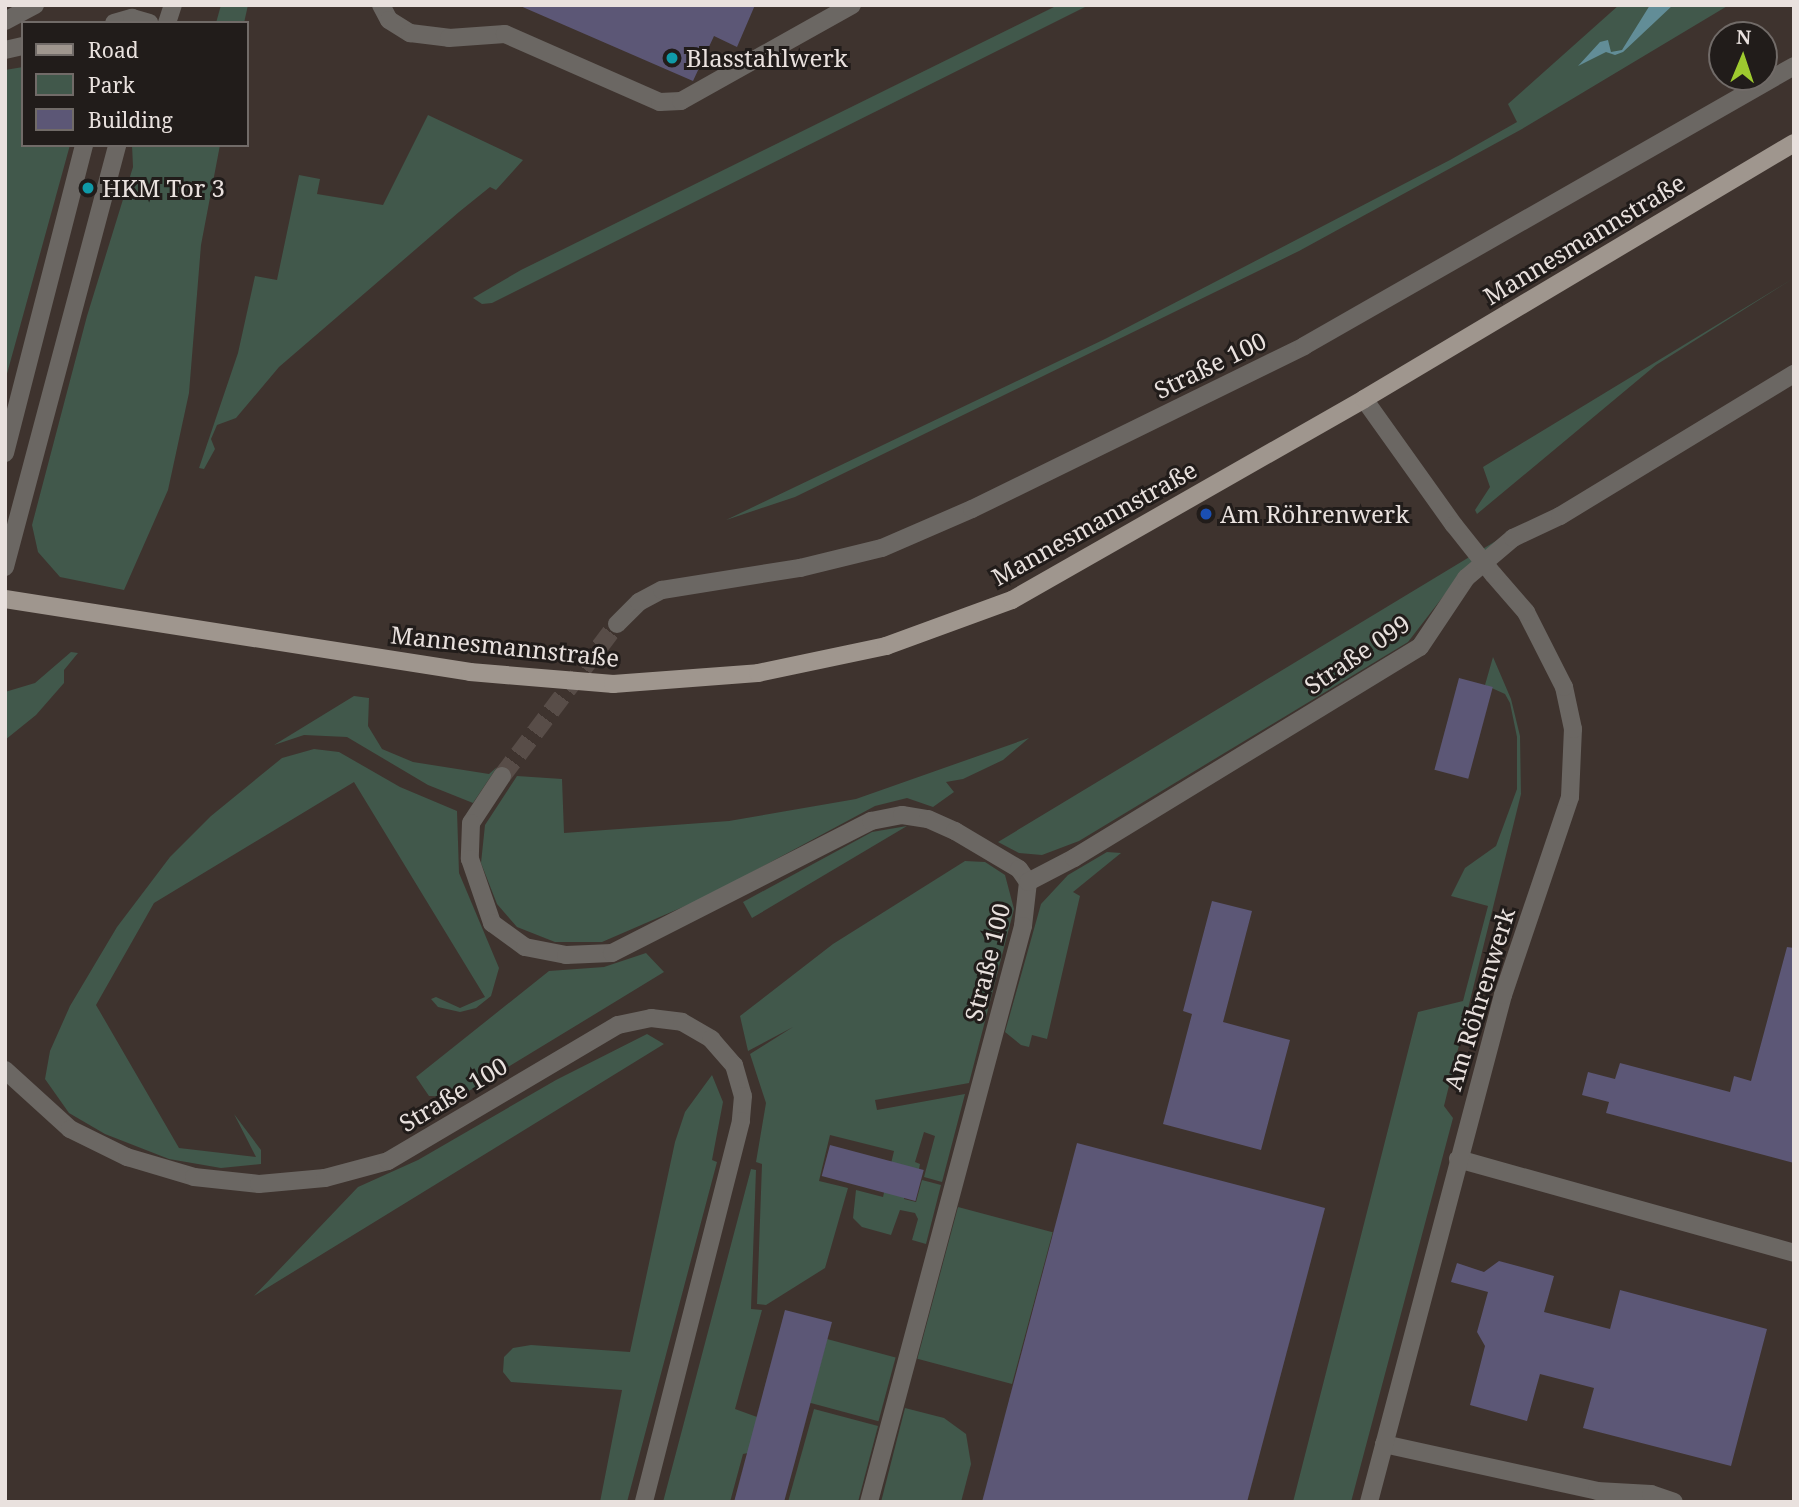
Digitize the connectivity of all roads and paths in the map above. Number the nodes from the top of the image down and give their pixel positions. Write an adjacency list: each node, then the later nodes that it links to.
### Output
1 (35, 5): 4 (street)
2 (381, 5): 3 (street)
3 (852, 5)
4 (5, 21)
5 (1794, 65): 14 (street, Straße 100)
6 (1794, 142): 10 (main road, Mannesmannstraße)
7 (84, 147): 11 (street)
8 (116, 147): 12 (street)
9 (1794, 374): 16 (street, Straße 099)
10 (1364, 399): 13 (main road, Mannesmannstraße); 18 (street, Am Röhrenwerk, bridge)
11 (5, 453)
12 (5, 567)
13 (5, 600)
14 (617, 624)
15 (502, 776): 16 (street, Straße 100)
16 (1028, 881): 22 (street, Straße 100)
17 (5, 1069): 21 (street, Straße 100)
18 (1458, 1159): 19 (street); 20 (street, Am Röhrenwerk)
19 (1794, 1253)
20 (1384, 1444): 23 (street, Am Röhrenwerk); 24 (street)
21 (644, 1502)
22 (869, 1502)
23 (1370, 1502)
24 (1674, 1502)

